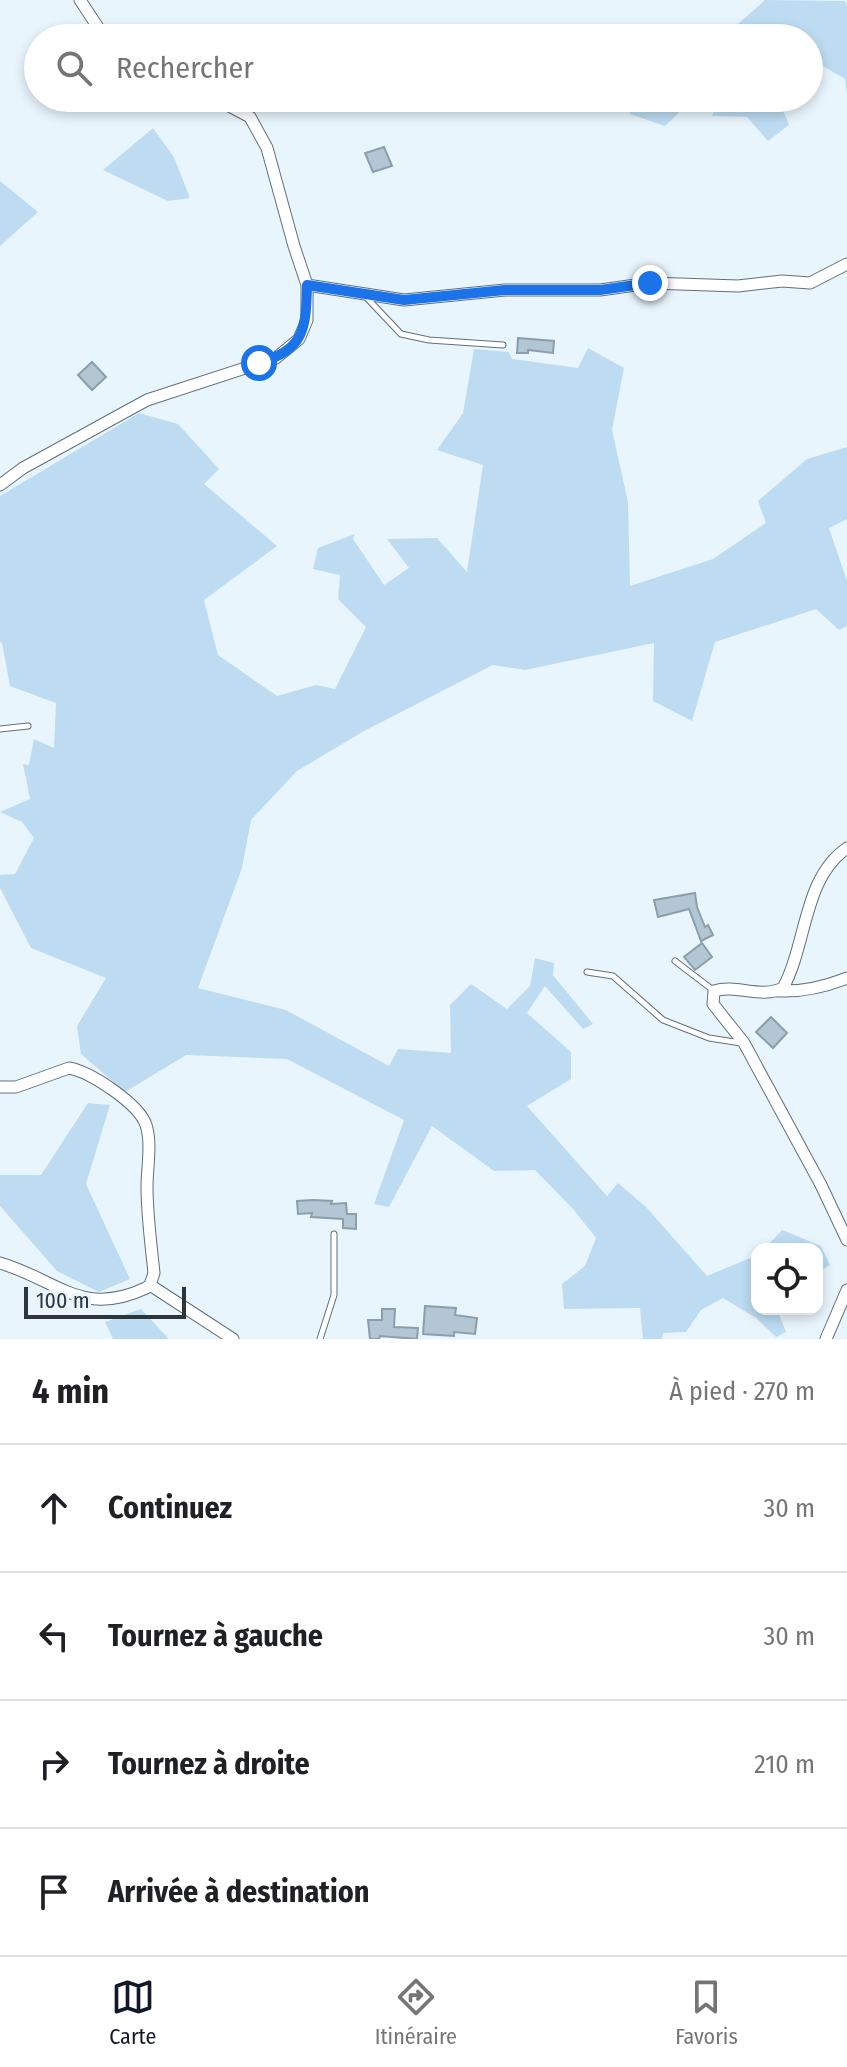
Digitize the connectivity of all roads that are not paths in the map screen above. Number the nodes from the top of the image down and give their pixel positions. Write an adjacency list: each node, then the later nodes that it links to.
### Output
1 (80, 0): 2 (street)
2 (96, 24)
3 (242, 112): 5 (street)
4 (847, 264): 6 (street)
5 (307, 285): 6 (street); 8 (street)
6 (360, 291): 7 (lane)
7 (503, 345)
8 (0, 485)
9 (28, 726): 10 (lane)
10 (0, 729)
11 (847, 848): 16 (street)
12 (675, 961): 15 (lane)
13 (587, 972): 17 (lane)
14 (847, 978): 16 (street)
15 (714, 991): 16 (street); 17 (street)
16 (778, 991)
17 (744, 1043): 20 (street)
18 (0, 1087): 22 (street)
19 (334, 1234): 25 (lane)
20 (847, 1240)
21 (0, 1263): 22 (street)
22 (150, 1285): 24 (street)
23 (847, 1290): 26 (street)
24 (233, 1339)
25 (320, 1339)
26 (826, 1339)

